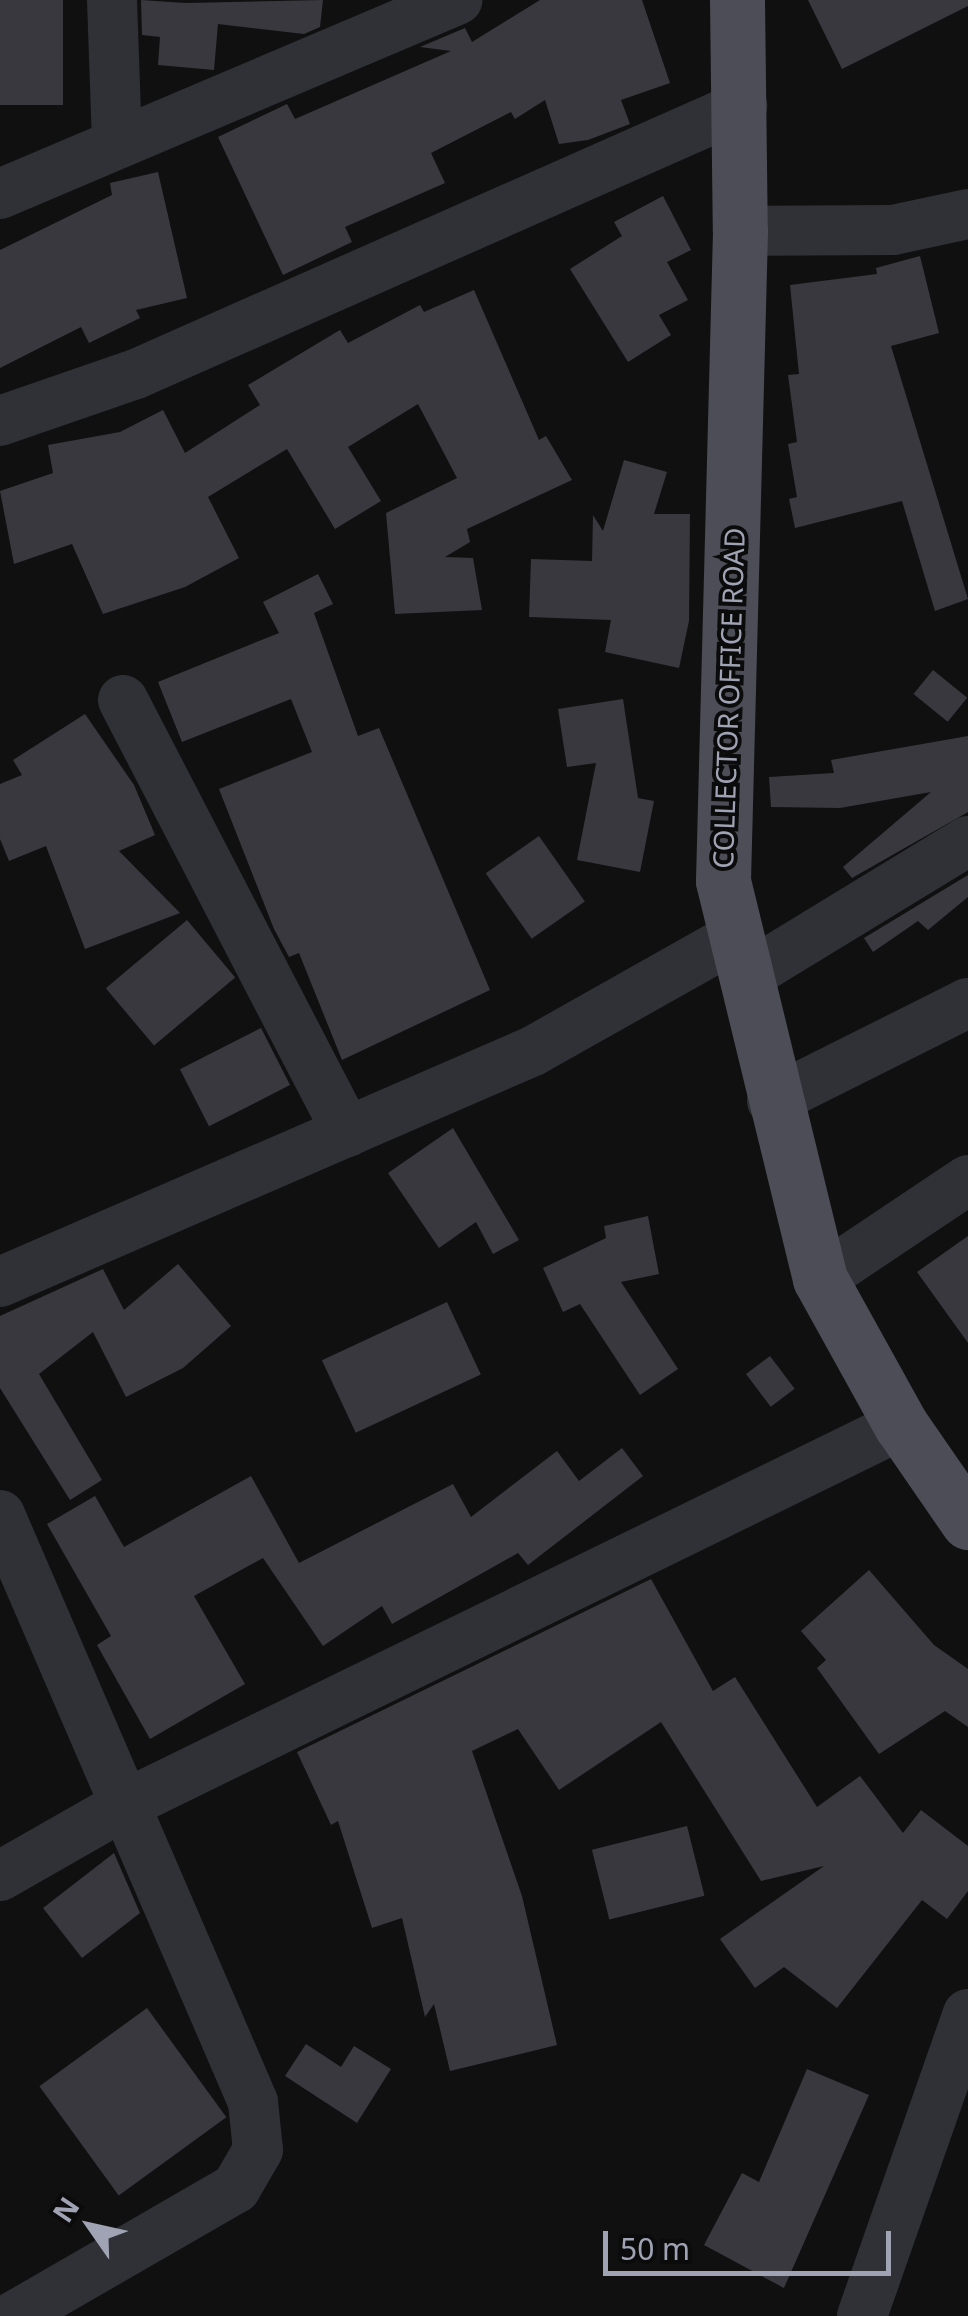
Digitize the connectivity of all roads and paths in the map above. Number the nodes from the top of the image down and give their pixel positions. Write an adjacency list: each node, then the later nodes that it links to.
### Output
1 (112, 0): 6 (street)
2 (458, 0): 4 (street)
3 (737, 0): 5 (main road, COLLECTOR OFFICE ROAD)
4 (396, 13): 6 (street)
5 (742, 106): 9 (main road, COLLECTOR OFFICE ROAD); 10 (street)
6 (116, 143): 7 (street)
7 (0, 194)
8 (968, 214): 9 (street)
9 (740, 231): 13 (main road, COLLECTOR OFFICE ROAD)
10 (0, 421)
11 (123, 700): 16 (street)
12 (968, 840): 13 (street)
13 (740, 957): 15 (main road, COLLECTOR OFFICE ROAD); 16 (street)
14 (968, 1003): 15 (street)
15 (772, 1101): 18 (main road, COLLECTOR OFFICE ROAD)
16 (347, 1132): 19 (street)
17 (968, 1180): 18 (street)
18 (820, 1279): 20 (main road, COLLECTOR OFFICE ROAD)
19 (0, 1282)
20 (900, 1425): 22 (main road, COLLECTOR OFFICE ROAD); 23 (street)
21 (0, 1516): 23 (street)
22 (968, 1522)
23 (126, 1804): 24 (street); 26 (street)
24 (0, 1876)
25 (968, 2014): 27 (street)
26 (14, 2316)
27 (862, 2316)

